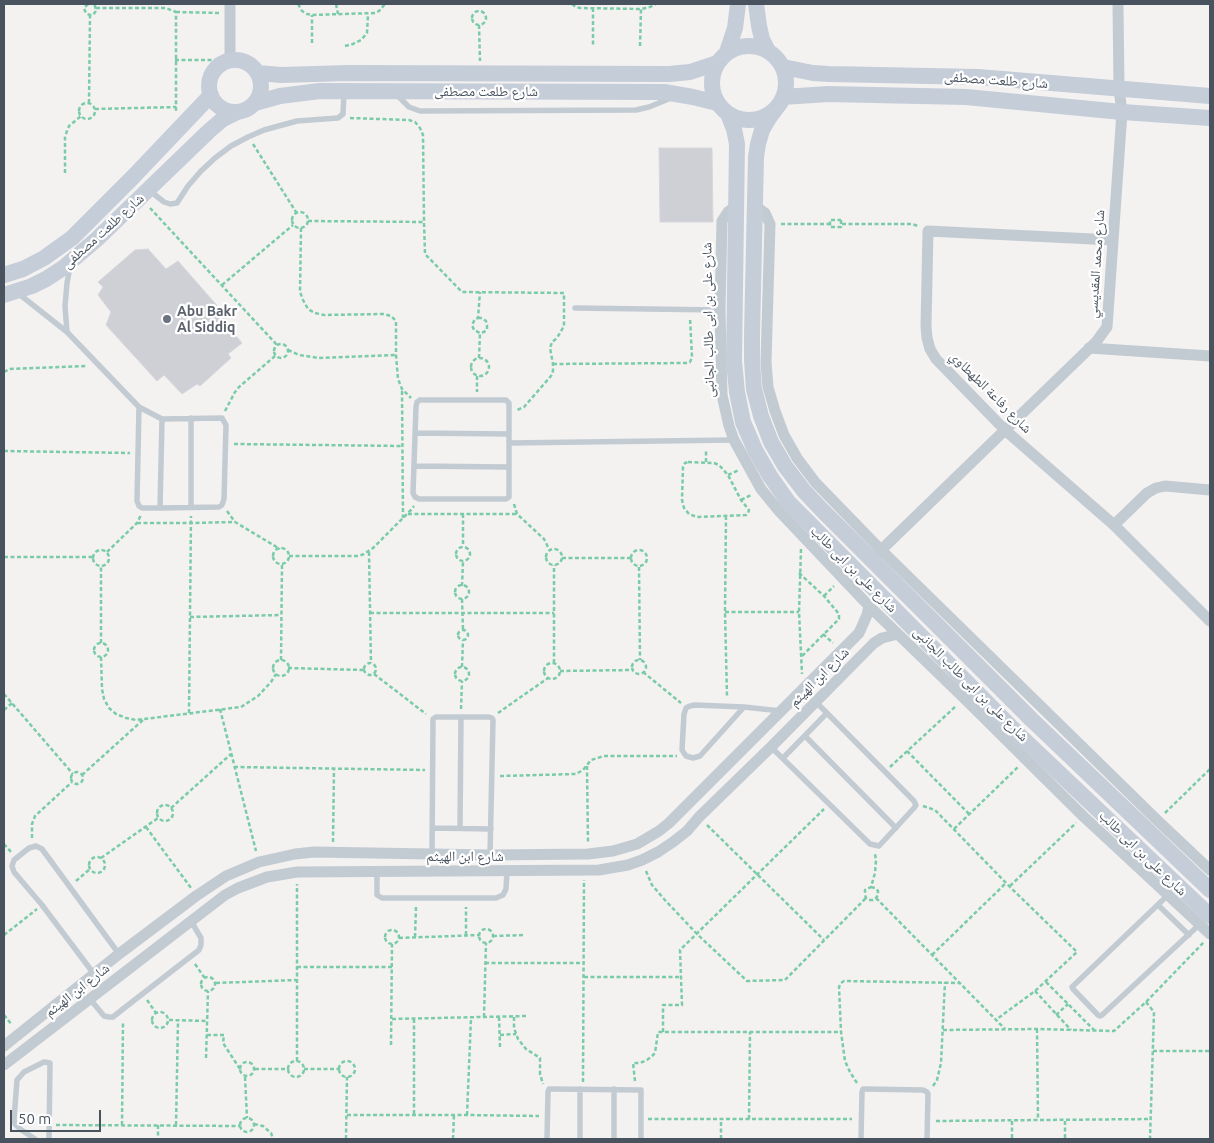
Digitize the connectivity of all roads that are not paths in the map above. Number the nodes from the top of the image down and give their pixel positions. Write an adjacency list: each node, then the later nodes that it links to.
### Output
1 (738, 4): 6 (street)
2 (756, 4): 5 (street)
3 (1118, 4): 10 (street, شارع محمد المقديسي)
4 (230, 9): 7 (street)
5 (768, 51): 6 (street); 8 (street)
6 (722, 57): 9 (street, شارع طلعت مصطفى); 16 (street)
7 (230, 61): 9 (street); 12 (street)
8 (783, 67): 10 (street, شارع طلعت مصطفى); 14 (street)
9 (258, 73): 15 (street)
10 (1119, 89): 13 (street, شارع طلعت مصطفى); 18 (street, شارع محمد المقديسي)
11 (344, 91): 15 (street, شارع طلعت مصطفى); 16 (street, شارع طلعت مصطفى); 20 (lane)
12 (211, 96): 17 (street); 25 (street, شارع طلعت مصطفى)
13 (1210, 96)
14 (780, 102): 16 (street); 18 (street, شارع طلعت مصطفى); 22 (street, شارع على بن ابى طالب)
15 (255, 103): 17 (street)
16 (722, 108): 21 (street, شارع على بن ابى طالب)
17 (237, 112): 20 (street, شارع طلعت مصطفى)
18 (1122, 112): 19 (street, شارع طلعت مصطفى); 23 (street, شارع محمد المقديسي)
19 (1210, 118)
20 (144, 193): 24 (street, شارع طلعت مصطفى)
21 (736, 206): 28 (street, شارع على بن ابى طالب الجانبى); 50 (street, شارع على بن ابى طالب)
22 (755, 206): 46 (street); 46 (street, شارع على بن ابى طالب)
23 (1114, 240): 30 (street, شارع محمد المقديسي); 35 (street, شارع رفاعة الطهطاوي)
24 (72, 261): 26 (street, شارع طلعت مصطفى); 29 (lane)
25 (4, 276)
26 (10, 293): 29 (lane)
27 (574, 308): 28 (lane)
28 (720, 310): 38 (street, شارع على بن ابى طالب الجانبى)
29 (67, 332): 32 (lane)
30 (1089, 348): 31 (street); 35 (street, شارع محمد المقديسي)
31 (1210, 356)
32 (139, 407): 34 (lane); 44 (lane)
33 (191, 418): 34 (lane); 43 (lane); 43 (lane)
34 (162, 419): 44 (lane)
35 (1004, 430): 45 (street, شارع رفاعة الطهطاوي); 46 (street, شارع محمد المقديسي)
36 (415, 433): 37 (lane); 37 (lane); 40 (lane)
37 (510, 434): 39 (lane)
38 (734, 440): 39 (lane); 47 (street, شارع على بن ابى طالب الجانبى)
39 (510, 443): 41 (lane)
40 (414, 466): 41 (lane); 41 (lane)
41 (510, 467)
42 (1210, 490): 45 (street)
43 (191, 507): 44 (lane)
44 (160, 508)
45 (1114, 525): 48 (street, شارع رفاعة الطهطاوي)
46 (876, 555): 56 (street, شارع على بن ابى طالب); 69 (street)
47 (869, 606): 49 (street, شارع على بن ابى طالب الجانبى); 53 (street, شارع ابن الهيثم)
48 (1210, 621)
49 (898, 634): 50 (street, شارع على بن ابى طالب الجانبى); 51 (street, شارع ابن الهيثم)
50 (969, 694): 57 (street, شارع على بن ابى طالب); 73 (street, شارع على بن ابى طالب الجانبى)
51 (816, 701): 54 (lane); 59 (street, شارع ابن الهيثم)
52 (744, 707): 52 (lane); 53 (lane)
53 (782, 711): 67 (street, شارع ابن الهيثم)
54 (827, 714): 58 (lane); 63 (lane)
55 (461, 717): 61 (lane); 62 (lane); 64 (lane)
56 (1031, 719): 57 (street); 72 (street, شارع على بن ابى طالب)
57 (1017, 732): 76 (street, شارع على بن ابى طالب)
58 (805, 736): 60 (lane); 63 (lane)
59 (771, 746): 60 (lane); 71 (street, شارع ابن الهيثم)
60 (783, 758): 63 (lane)
61 (432, 828): 62 (lane); 65 (lane)
62 (460, 828): 64 (lane)
63 (896, 828)
64 (491, 829): 67 (lane)
65 (432, 854): 66 (street, شارع ابن الهيثم); 79 (street, شارع ابن الهيثم)
66 (460, 855): 67 (street, شارع ابن الهيثم); 68 (street)
67 (490, 855)
68 (460, 870): 70 (street, شارع ابن الهيثم); 71 (street, شارع ابن الهيثم)
69 (1210, 870)
70 (377, 871): 71 (lane); 75 (street, شارع ابن الهيثم)
71 (507, 871)
72 (1210, 890)
73 (1168, 895): 74 (lane); 76 (street, شارع على بن ابى طالب الجانبى)
74 (1158, 905): 78 (lane); 78 (lane)
75 (191, 920): 81 (street, شارع ابن الهيثم); 81 (lane)
76 (1205, 920): 77 (street, شارع على بن ابى طالب الجانبى); 78 (lane)
77 (1210, 934)
78 (1189, 935)
79 (119, 954): 80 (street, شارع ابن الهيثم); 80 (lane)
80 (94, 974): 82 (street, شارع ابن الهيثم)
81 (90, 999): 83 (street, شارع ابن الهيثم)
82 (4, 1046)
83 (4, 1065)
84 (581, 1089): 85 (lane); 88 (lane); 89 (lane)
85 (614, 1089): 90 (lane); 91 (lane)
86 (35, 1139): 87 (lane)
87 (49, 1139)
88 (547, 1139)
89 (580, 1139)
90 (614, 1139)
91 (641, 1139)
92 (861, 1139): 93 (lane)
93 (927, 1139)

